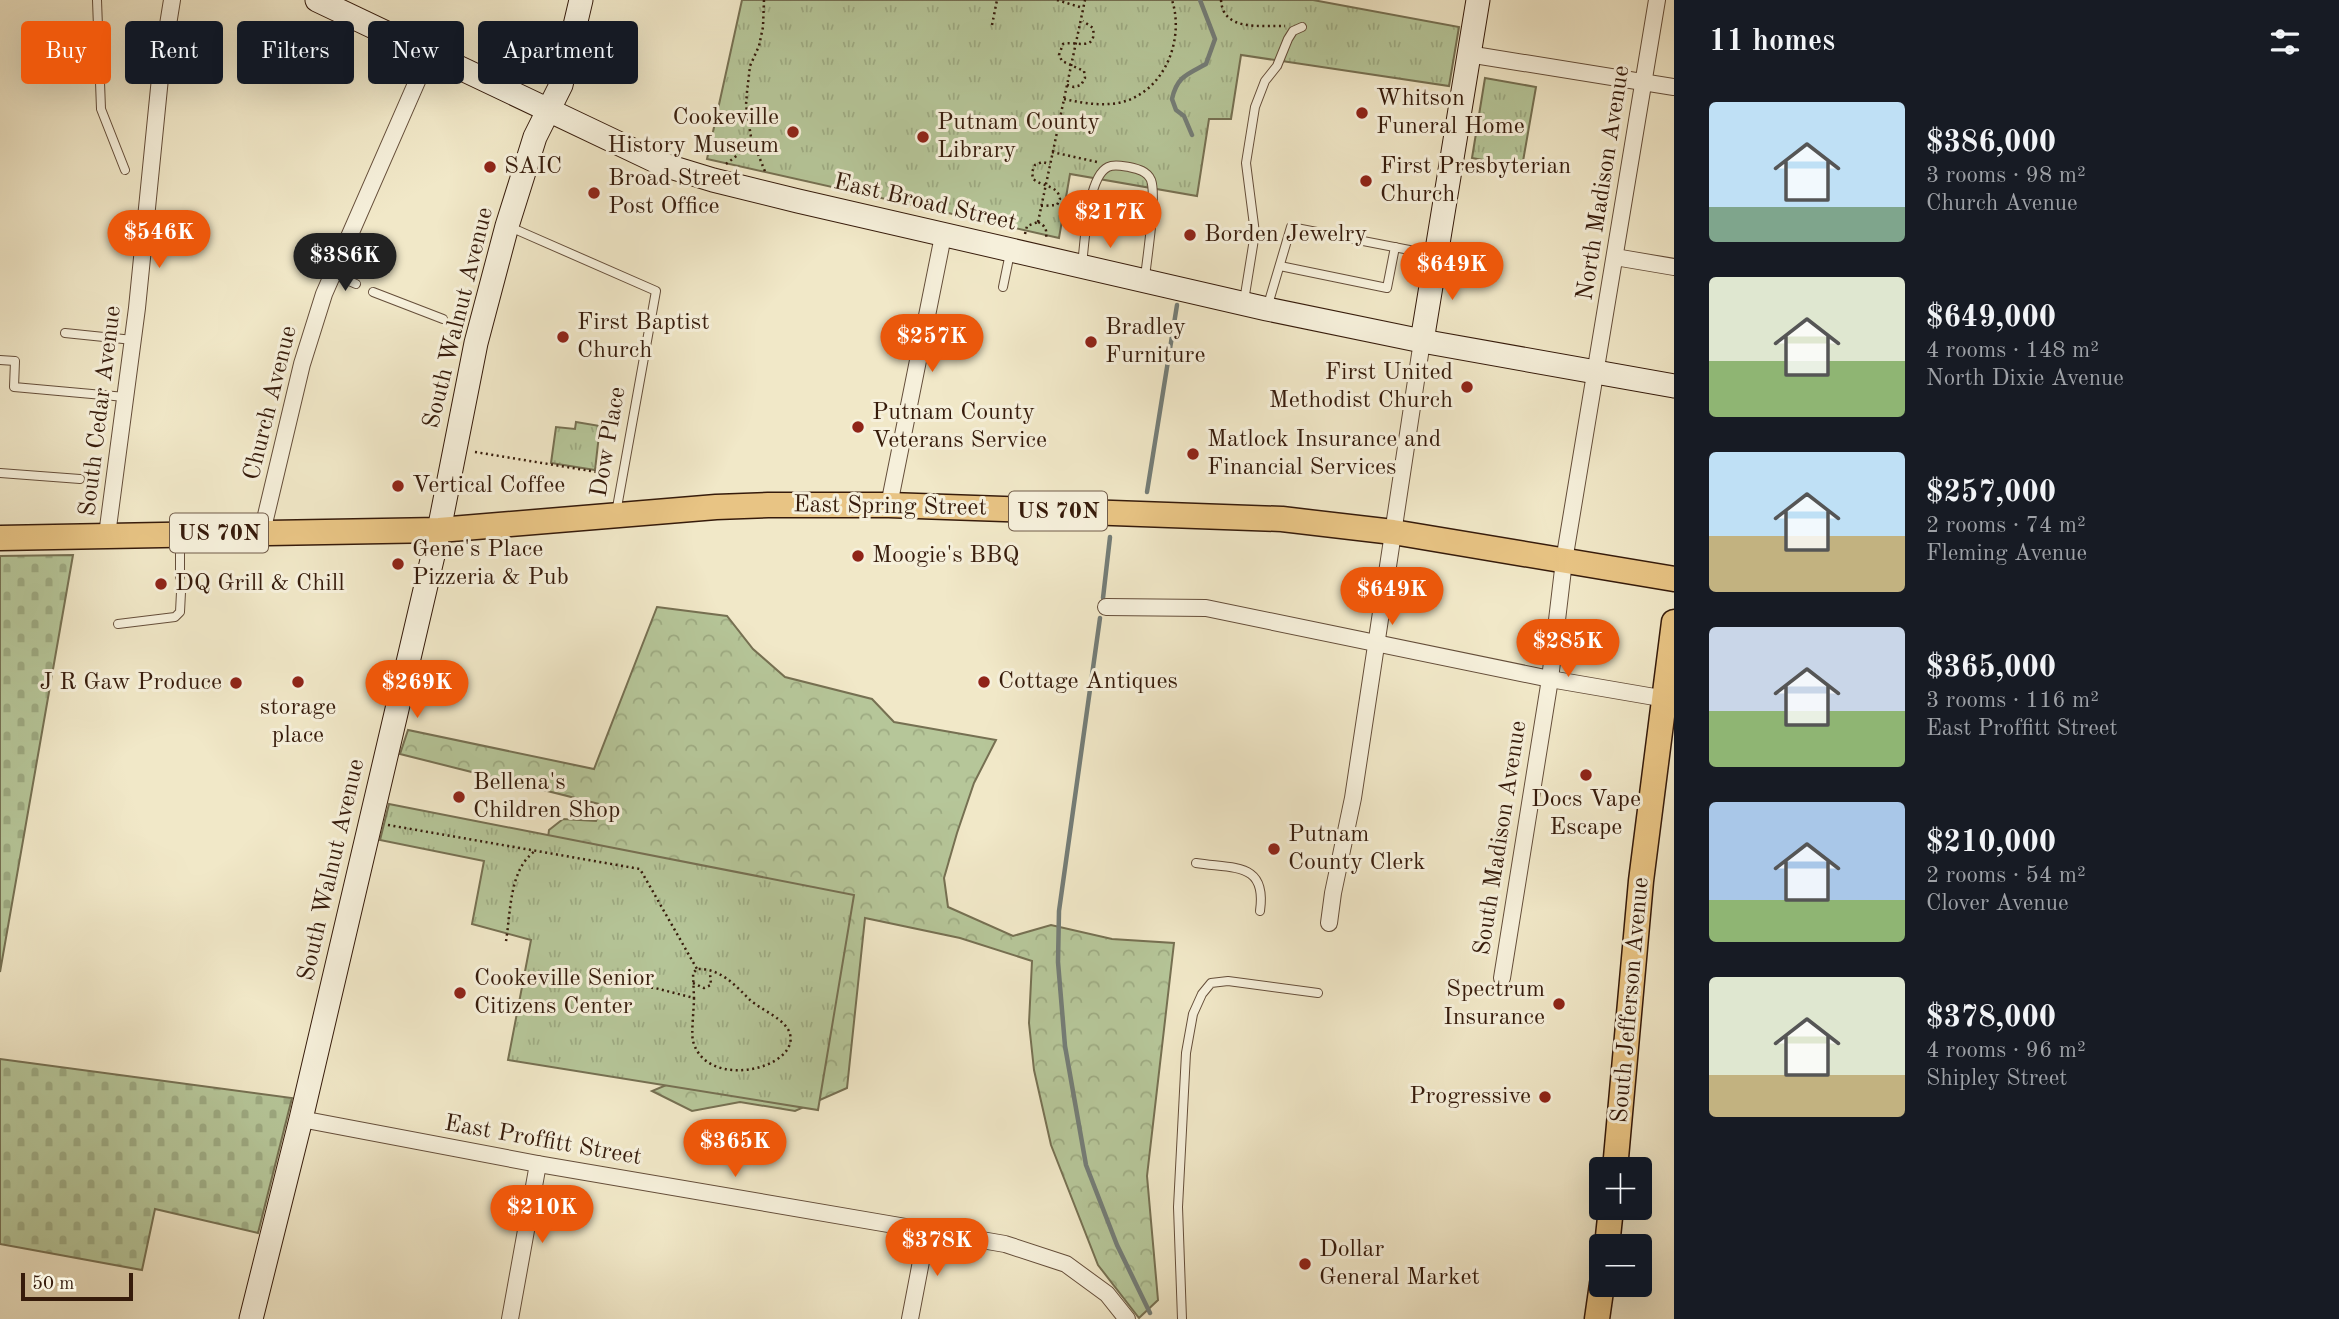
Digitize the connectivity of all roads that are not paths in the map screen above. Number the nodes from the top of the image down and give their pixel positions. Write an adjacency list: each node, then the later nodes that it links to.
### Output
1 (97, 0): 15 (lane)
2 (172, 0): 34 (street, South Cedar Avenue)
3 (317, 0): 7 (street, East Broad Street)
4 (581, 0): 14 (street, South Walnut Avenue)
5 (1478, 0): 9 (street)
6 (1657, 0): 11 (street, North Madison Avenue)
7 (368, 25)
8 (1302, 27): 30 (lane)
9 (1468, 54): 11 (street); 20 (street)
10 (464, 70): 14 (street, East Broad Street)
11 (1642, 82): 13 (street); 21 (street, North Madison Avenue)
12 (416, 84): 25 (street, Church Avenue)
13 (1674, 87)
14 (547, 109): 16 (street, South Walnut Avenue); 17 (street, East Broad Street)
15 (125, 170)
16 (507, 226): 43 (lane, Dow Place); 44 (street, South Walnut Avenue)
17 (943, 236): 18 (street, East Broad Street); 42 (street)
18 (1018, 242): 22 (street, East Broad Street); 28 (lane)
19 (1395, 247): 20 (lane); 23 (lane); 23 (lane)
20 (1438, 256): 35 (street)
21 (1615, 257): 24 (street); 37 (street, North Madison Avenue)
22 (1082, 266): 26 (street, East Broad Street); 26 (lane)
23 (1280, 266): 31 (lane)
24 (1674, 267)
25 (333, 274): 27 (lane); 46 (street, Church Avenue)
26 (1145, 280): 30 (street, East Broad Street)
27 (356, 285)
28 (1003, 286)
29 (373, 292): 32 (lane)
30 (1244, 303): 31 (street, East Broad Street)
31 (1267, 309): 35 (street, East Broad Street)
32 (443, 319)
33 (65, 333): 34 (lane)
34 (133, 340): 39 (street, South Cedar Avenue)
35 (1422, 341): 37 (street, East Broad Street); 45 (street)
36 (0, 360): 39 (lane)
37 (1596, 374): 38 (street, East Broad Street); 50 (street, South Madison Avenue)
38 (1674, 386)
39 (125, 397): 48 (street, South Cedar Avenue)
40 (0, 473): 41 (lane)
41 (80, 479)
42 (889, 505): 43 (main road, East Spring Street / US 70N); 45 (main road, East Spring Street / US 70N)
43 (615, 517): 44 (main road, East Spring Street / US 70N)
44 (439, 530): 46 (main road, US 70N); 65 (street, South Walnut Avenue)
45 (1393, 531): 50 (main road, East Spring Street / US 70N); 57 (street)
46 (262, 532): 47 (main road, US 70N)
47 (180, 534): 48 (main road, US 70N); 51 (lane)
48 (107, 535): 49 (main road, US 70N)
49 (0, 538)
50 (1564, 561): 52 (main road, East Spring Street / US 70N); 58 (street, South Madison Avenue)
51 (180, 576)
52 (1674, 579)
53 (181, 592): 56 (lane)
54 (1106, 607): 57 (street)
55 (1674, 622): 59 (main road, South Jefferson Avenue)
56 (118, 624)
57 (1375, 643): 58 (street); 62 (street)
58 (1550, 679): 59 (street); 63 (street, South Madison Avenue)
59 (1669, 699): 66 (main road, South Jefferson Avenue)
60 (1196, 863): 61 (lane)
61 (1260, 911)
62 (1329, 923)
63 (1502, 978)
64 (1318, 993): 74 (lane)
65 (301, 1119): 67 (street, East Proffitt Street); 70 (street, South Walnut Avenue)
66 (1616, 1157)
67 (538, 1164): 68 (street, East Proffitt Street); 71 (street)
68 (927, 1230): 72 (street); 73 (street, East Proffitt Street)
69 (1601, 1297): 75 (main road)
70 (251, 1319)
71 (509, 1319)
72 (910, 1319)
73 (1127, 1319)
74 (1182, 1319)
75 (1598, 1319)

